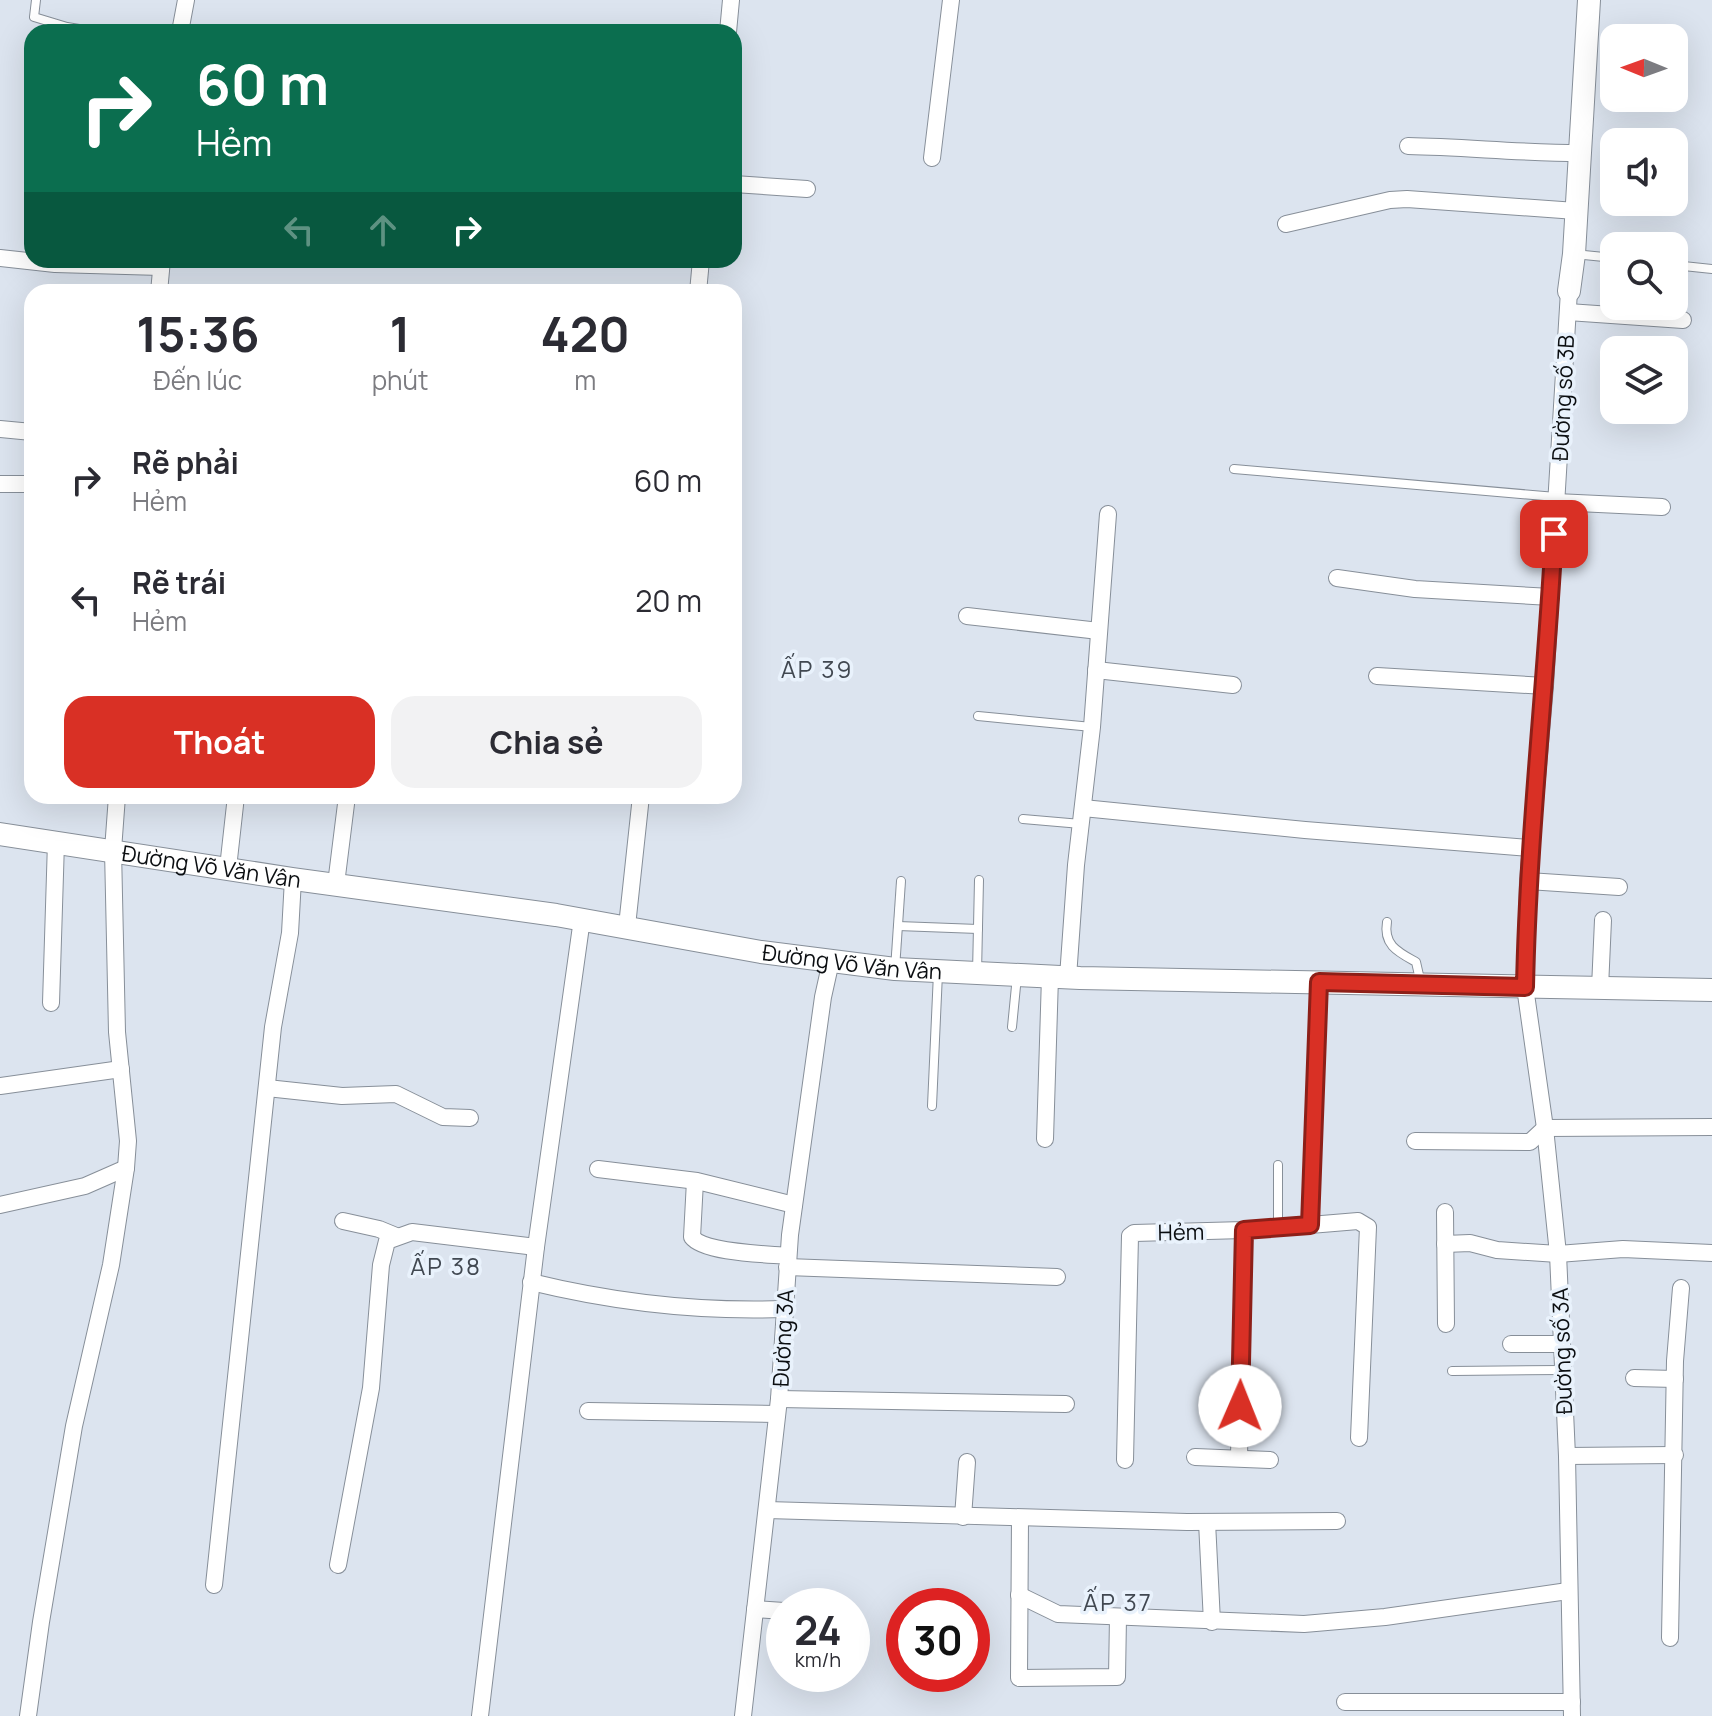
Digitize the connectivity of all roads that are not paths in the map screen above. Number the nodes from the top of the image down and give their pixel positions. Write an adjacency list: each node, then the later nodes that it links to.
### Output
1 (36, 0): 6 (lane)
2 (186, 0): 7 (street)
3 (731, 0): 8 (street)
4 (951, 0): 11 (street)
5 (1589, 0): 10 (street, Đường số 3B)
6 (57, 24)
7 (182, 24)
8 (729, 24)
9 (1408, 146): 10 (street)
10 (1580, 153): 14 (street, Đường số 3B)
11 (932, 158)
12 (742, 185): 13 (street)
13 (807, 189)
14 (1576, 211): 15 (street); 16 (street, Đường số 3B)
15 (1286, 224)
16 (1574, 254): 17 (lane); 22 (street, Đường số 3B)
17 (1600, 257)
18 (0, 258): 19 (street)
19 (24, 261)
20 (1688, 266): 21 (lane)
21 (1712, 269)
22 (1568, 302): 23 (street); 29 (street, Đường số 3B)
23 (1600, 307)
24 (0, 429): 25 (street)
25 (24, 431)
26 (1234, 469): 29 (lane)
27 (0, 484): 28 (street)
28 (24, 484)
29 (1557, 500): 30 (street); 33 (street, Đường số 3B)
30 (1662, 507)
31 (1108, 514): 35 (street)
32 (1337, 578): 33 (street)
33 (1551, 597): 39 (street, Đường số 3B)
34 (967, 616): 35 (street)
35 (1099, 631): 36 (street)
36 (1096, 670): 38 (street); 41 (street)
37 (1377, 676): 39 (street)
38 (1233, 685)
39 (1545, 686): 50 (street, Đường số 3B)
40 (978, 716): 41 (lane)
41 (1092, 727): 46 (street)
42 (116, 804): 51 (street)
43 (235, 804): 52 (street)
44 (346, 804): 57 (street)
45 (640, 804): 62 (street)
46 (1082, 816): 47 (lane); 50 (street); 70 (street)
47 (1023, 819)
48 (0, 834): 49 (street, Đường Võ Văn Vân)
49 (56, 842): 51 (street, Đường Võ Văn Vân); 76 (street)
50 (1530, 848): 56 (street, Đường số 3B)
51 (113, 850): 52 (street, Đường Võ Văn Vân); 78 (street)
52 (228, 868): 53 (street, Đường Võ Văn Vân)
53 (293, 879): 57 (street, Đường Võ Văn Vân); 80 (street)
54 (979, 880): 64 (lane)
55 (901, 881): 63 (lane)
56 (1528, 881): 58 (street); 73 (street, Đường số 3B)
57 (336, 884): 59 (street, Đường Võ Văn Vân)
58 (1619, 887)
59 (582, 919): 62 (street, Đường Võ Văn Vân); 100 (street)
60 (1603, 920): 74 (street)
61 (1387, 922): 72 (lane)
62 (627, 926): 65 (street, Đường Võ Văn Vân)
63 (898, 926): 64 (lane); 66 (lane)
64 (978, 929): 68 (lane)
65 (831, 961): 66 (street, Đường Võ Văn Vân); 92 (street, Đường 3A)
66 (895, 969): 67 (street, Đường Võ Văn Vân)
67 (938, 972): 68 (street, Đường Võ Văn Vân); 81 (lane)
68 (977, 973): 69 (street, Đường Võ Văn Vân)
69 (1017, 975): 70 (street, Đường Võ Văn Vân); 77 (lane)
70 (1059, 977): 71 (street, Đường Võ Văn Vân); 85 (street)
71 (1319, 982): 72 (street, Đường Võ Văn Vân); 95 (street)
72 (1421, 985): 73 (street, Đường Võ Văn Vân)
73 (1525, 987): 74 (street, Đường Võ Văn Vân); 84 (street, Đường số 3A)
74 (1600, 988): 75 (street, Đường Võ Văn Vân)
75 (1712, 990)
76 (51, 1003)
77 (1012, 1027)
78 (121, 1069): 79 (street); 88 (street)
79 (0, 1086)
80 (267, 1088): 82 (street); 132 (street)
81 (932, 1106)
82 (470, 1118)
83 (1712, 1127): 84 (street)
84 (1545, 1128): 86 (street); 102 (street, Đường số 3A)
85 (1045, 1139)
86 (1415, 1141)
87 (1278, 1165): 96 (lane)
88 (126, 1168): 91 (street); 142 (street)
89 (598, 1169): 90 (street)
90 (695, 1181): 92 (street); 103 (street)
91 (0, 1205)
92 (794, 1205): 103 (street, Đường 3A)
93 (1445, 1212): 99 (street)
94 (343, 1221): 98 (street)
95 (1310, 1225): 96 (street, Hẻm); 118 (street, Hẻm)
96 (1278, 1227): 97 (street, Hẻm)
97 (1244, 1230): 122 (street); 123 (street, Hẻm)
98 (396, 1236): 100 (street); 131 (street)
99 (1445, 1244): 102 (street); 108 (street)
100 (536, 1247): 105 (street)
101 (1712, 1253): 102 (street)
102 (1558, 1254): 110 (street, Đường số 3A)
103 (788, 1262): 104 (street); 107 (street, Đường 3A)
104 (1057, 1277)
105 (531, 1282): 107 (street); 143 (street)
106 (1681, 1288): 114 (street)
107 (784, 1309): 116 (street, Đường 3A)
108 (1446, 1324)
109 (1511, 1344): 110 (street)
110 (1562, 1344): 111 (street, Đường số 3A)
111 (1563, 1370): 112 (lane); 120 (street, Đường số 3A)
112 (1452, 1371)
113 (1634, 1378): 114 (street)
114 (1675, 1379): 119 (street)
115 (1066, 1404): 116 (street)
116 (778, 1407): 117 (street); 126 (street, Đường 3A)
117 (588, 1411)
118 (1359, 1438)
119 (1675, 1455): 120 (street); 139 (street)
120 (1567, 1456): 133 (street, Đường số 3A)
121 (1195, 1457): 122 (street)
122 (1239, 1457): 124 (street)
123 (1125, 1460)
124 (1270, 1460)
125 (967, 1462): 127 (street)
126 (767, 1510): 127 (street); 135 (street, Đường 3A)
127 (963, 1517): 128 (street)
128 (1020, 1518): 130 (street); 134 (street)
129 (1337, 1521): 130 (street)
130 (1207, 1522): 138 (street)
131 (338, 1565)
132 (214, 1585)
133 (1568, 1591): 138 (street); 141 (street, Đường số 3A)
134 (1019, 1595): 137 (street); 137 (street)
135 (755, 1609): 136 (street); 144 (street, Đường 3A)
136 (766, 1610)
137 (1118, 1617): 138 (street)
138 (1212, 1622)
139 (1670, 1638)
140 (1345, 1702): 141 (street)
141 (1572, 1709)
142 (28, 1716)
143 (480, 1716)
144 (743, 1716)

